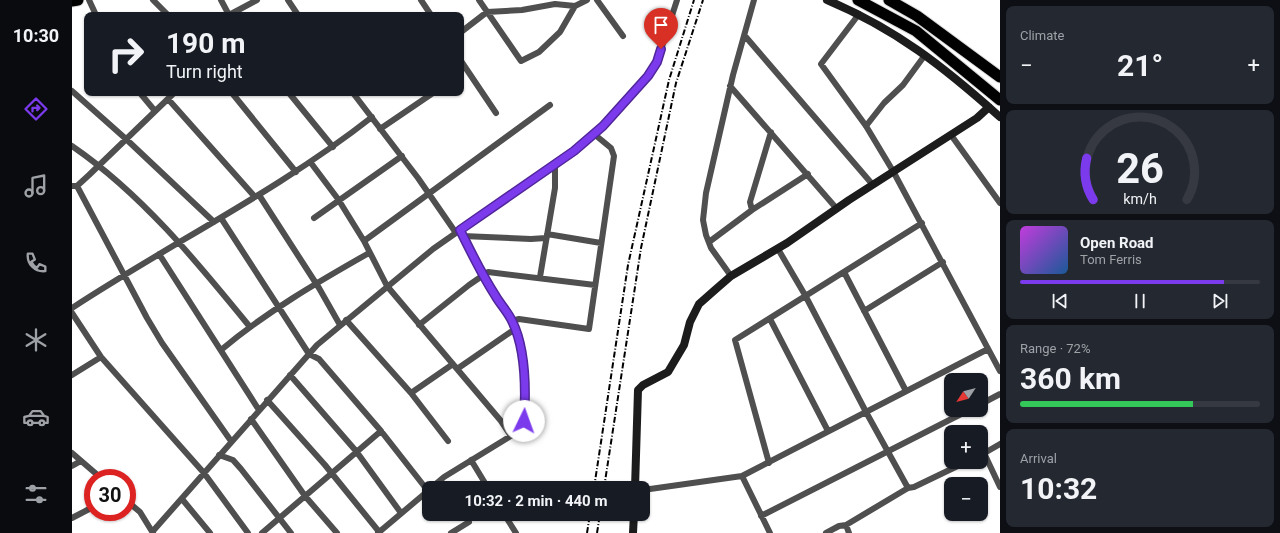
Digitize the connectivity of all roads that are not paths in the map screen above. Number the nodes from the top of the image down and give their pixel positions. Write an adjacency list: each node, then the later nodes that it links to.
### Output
1 (75, 0): 2 (highway); 17 (highway)
2 (78, 0)
3 (89, 0): 19 (street)
4 (154, 0): 20 (street)
5 (221, 0): 21 (street)
6 (257, 0): 22 (street)
7 (288, 0): 23 (street)
8 (422, 0): 24 (street)
9 (478, 0): 25 (street)
10 (587, 0): 18 (street)
11 (597, 0): 28 (street)
12 (677, 0): 54 (street)
13 (754, 0): 29 (street)
14 (827, 0): 26 (street)
15 (858, 0): 44 (highway)
16 (889, 0): 34 (highway)
17 (72, 1)
18 (576, 6): 25 (street); 25 (street)
19 (95, 12)
20 (165, 12)
21 (227, 12)
22 (235, 12)
23 (296, 12)
24 (429, 12)
25 (487, 12): 27 (street)
26 (859, 14): 30 (street); 51 (street)
27 (464, 30)
28 (623, 36)
29 (745, 36): 35 (street); 66 (street)
30 (925, 55): 46 (street); 51 (street)
31 (464, 66): 32 (street)
32 (467, 70): 33 (street); 48 (street)
33 (464, 72)
34 (1000, 77)
35 (730, 86): 53 (street); 82 (street)
36 (72, 90): 56 (street)
37 (142, 96): 47 (street)
38 (171, 96): 43 (street)
39 (234, 96): 64 (street)
40 (291, 96): 58 (street)
41 (355, 96): 49 (street)
42 (424, 96): 52 (street)
43 (168, 99): 47 (street); 69 (street)
44 (1000, 100)
45 (550, 105): 68 (street)
46 (989, 108): 50 (street); 55 (street)
47 (155, 111): 56 (street)
48 (496, 113)
49 (372, 117): 52 (street); 58 (street)
50 (1000, 117)
51 (866, 126): 63 (street)
52 (380, 129): 59 (street)
53 (771, 132): 65 (street); 73 (street)
54 (594, 134): 61 (street); 81 (street)
55 (951, 135): 63 (street); 71 (street)
56 (126, 139): 62 (street); 76 (street)
57 (72, 146): 62 (street)
58 (333, 147): 60 (street)
59 (402, 156): 68 (street); 70 (street)
60 (311, 163): 64 (street); 70 (street)
61 (555, 163): 78 (street); 79 (street)
62 (99, 165): 67 (street); 83 (street)
63 (893, 171): 66 (street); 77 (street)
64 (296, 172): 69 (street)
65 (808, 174): 72 (street); 73 (street)
66 (873, 185): 72 (street)
67 (75, 186): 89 (street)
68 (429, 193): 78 (street); 80 (street)
69 (257, 196): 74 (street); 93 (street)
70 (338, 199): 75 (street); 80 (street)
71 (1000, 203)
72 (837, 209): 84 (street)
73 (752, 210): 82 (street)
74 (221, 218): 76 (street); 98 (street)
75 (314, 218)
76 (214, 222): 83 (street)
77 (922, 223): 87 (street); 88 (street)
78 (459, 233): 79 (street); 90 (street); 95 (street)
79 (546, 236): 81 (street); 92 (street)
80 (364, 241): 85 (street)
81 (602, 242): 94 (street)
82 (709, 242): 91 (street)
83 (180, 244): 86 (street); 106 (street)
84 (778, 249): 91 (street); 96 (street)
85 (369, 253): 93 (street); 95 (street)
86 (159, 254): 89 (street); 109 (street)
87 (943, 262): 99 (street); 108 (street)
88 (844, 272): 96 (street); 99 (street)
89 (125, 274): 97 (street); 128 (street)
90 (484, 275): 92 (street); 103 (street); 105 (street)
91 (731, 276): 149 (street)
92 (540, 277): 94 (street)
93 (316, 284): 98 (street); 104 (street)
94 (595, 285): 103 (street)
95 (386, 286): 102 (street); 105 (street)
96 (805, 295): 101 (street); 122 (street)
97 (72, 308)
98 (279, 308): 106 (street); 110 (street)
99 (864, 311): 116 (street)
100 (72, 313): 111 (street)
101 (770, 319): 126 (street); 138 (street)
102 (346, 320): 104 (street); 117 (street)
103 (512, 321): 107 (street)
104 (340, 325): 110 (street)
105 (419, 325): 112 (street)
106 (250, 327): 109 (street)
107 (515, 329): 112 (street); 127 (street)
108 (988, 349): 113 (street); 116 (street)
109 (221, 350): 121 (street)
110 (309, 354): 115 (street); 125 (street)
111 (101, 356): 114 (street); 143 (street)
112 (455, 367): 117 (street); 127 (street)
113 (1000, 371)
114 (72, 375)
115 (290, 375): 119 (street); 131 (street)
116 (906, 391): 122 (street)
117 (411, 393): 129 (street)
118 (1000, 394): 120 (street)
119 (267, 400): 121 (street); 144 (street)
120 (988, 400)
121 (259, 410): 124 (street)
122 (866, 412): 126 (street); 132 (street)
123 (955, 417): 132 (street)
124 (251, 419): 128 (street); 153 (street)
125 (381, 431): 131 (street); 146 (street)
126 (828, 431): 138 (street)
127 (511, 436): 136 (street)
128 (231, 441): 135 (street)
129 (448, 441)
130 (1000, 444): 133 (street)
131 (356, 451): 144 (street); 158 (street)
132 (889, 451): 151 (street); 159 (street)
133 (988, 451)
134 (72, 453): 137 (street)
135 (218, 455): 143 (street); 161 (street)
136 (471, 460): 147 (street); 148 (street)
137 (81, 461): 140 (street); 141 (street)
138 (769, 463): 145 (street)
139 (988, 465): 150 (street)
140 (72, 466)
141 (90, 469)
142 (951, 469): 151 (street)
143 (204, 473): 155 (street); 168 (street)
144 (330, 473): 153 (street); 172 (street)
145 (742, 476): 152 (street); 159 (street)
146 (422, 481)
147 (439, 481)
148 (484, 481)
149 (635, 481)
150 (1000, 487)
151 (908, 488): 165 (street)
152 (650, 489)
153 (304, 496): 161 (street); 171 (street)
154 (422, 496): 158 (street)
155 (182, 499): 166 (street); 167 (street)
156 (136, 509): 166 (street)
157 (84, 512): 160 (street)
158 (401, 513): 172 (street)
159 (762, 516): 176 (street)
160 (72, 518)
161 (280, 518): 169 (street); 170 (street)
162 (508, 521): 174 (street)
163 (634, 521): 175 (street)
164 (469, 522): 173 (street)
165 (846, 525): 177 (street); 178 (street)
166 (153, 532)
167 (210, 533)
168 (248, 533)
169 (262, 533)
170 (291, 533)
171 (337, 533)
172 (379, 533)
173 (451, 533)
174 (516, 533)
175 (633, 533)
176 (770, 533)
177 (826, 533)
178 (849, 533)

